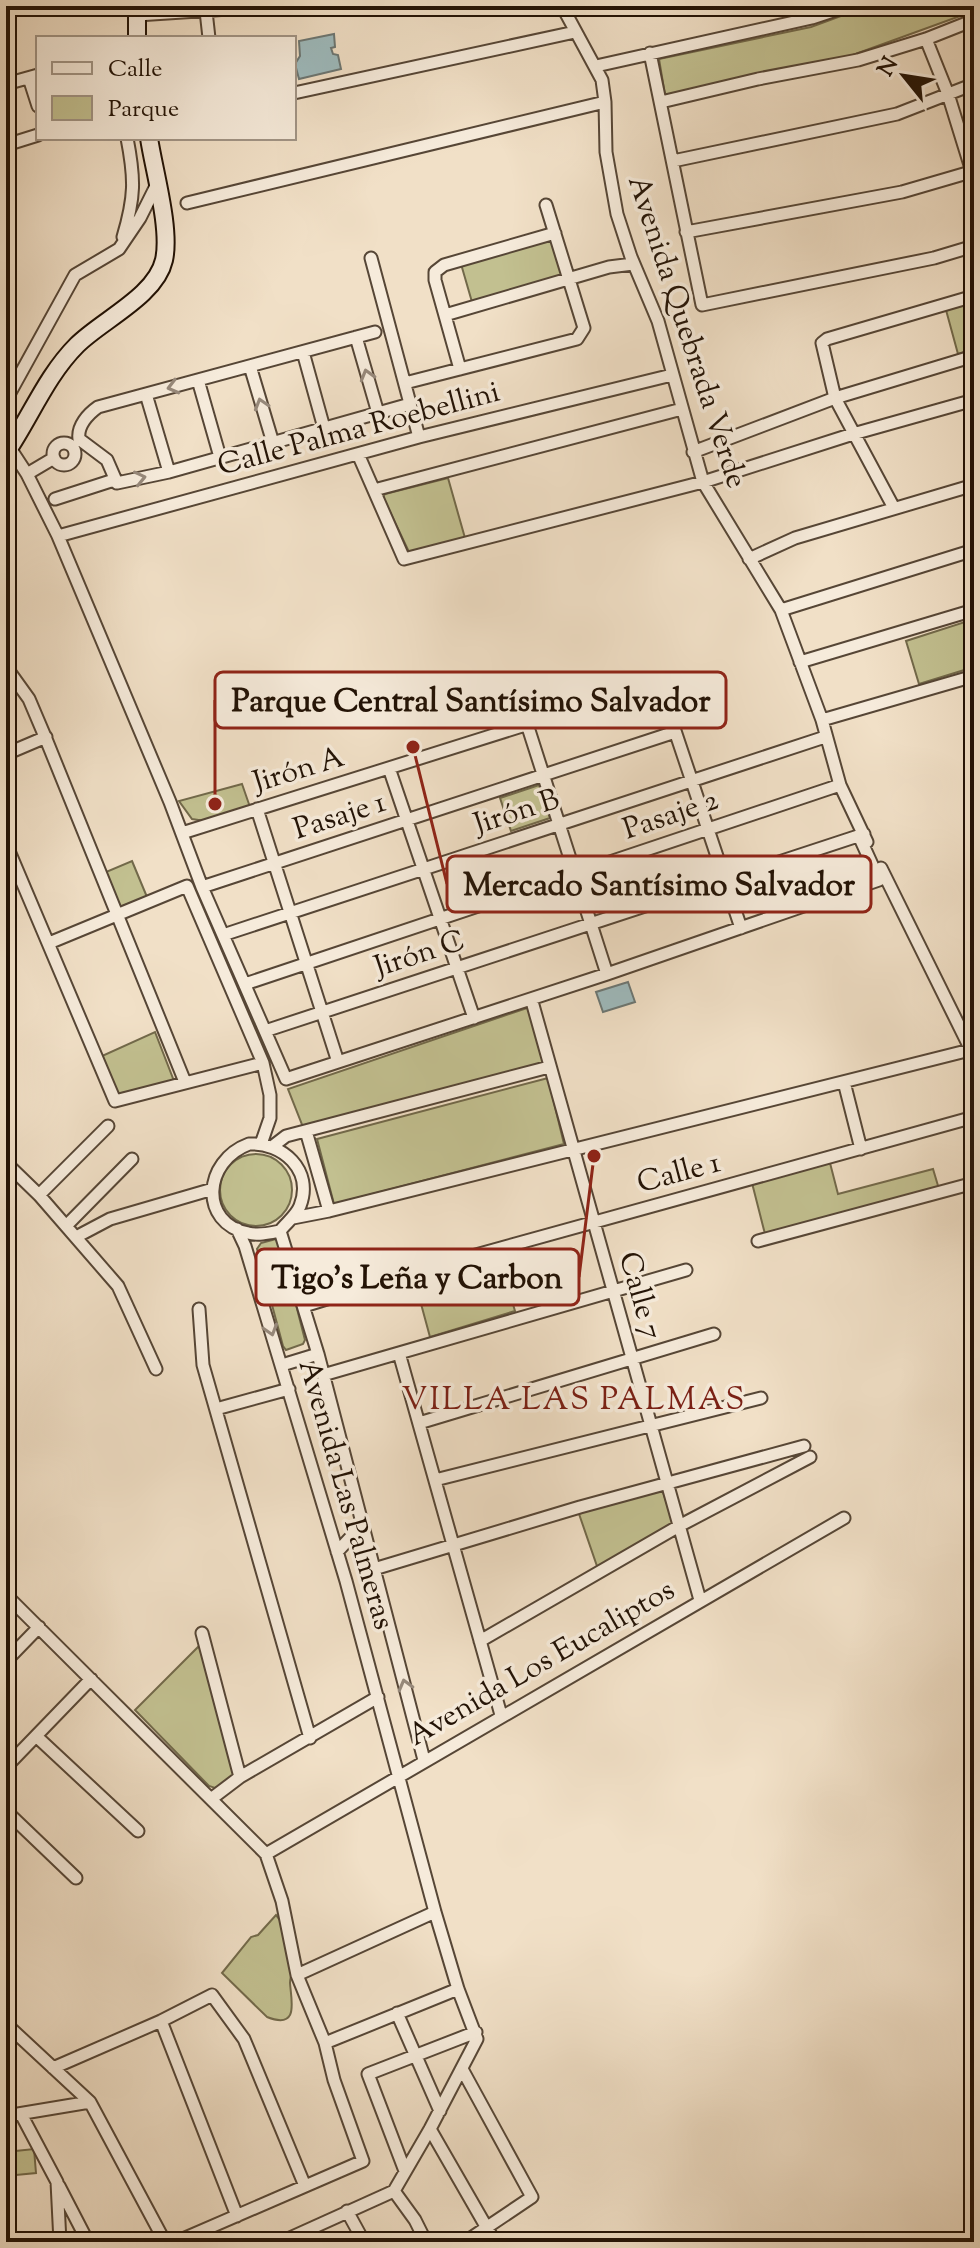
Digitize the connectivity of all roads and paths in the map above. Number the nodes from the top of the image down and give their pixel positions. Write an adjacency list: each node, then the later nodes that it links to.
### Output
1 (562, 6): 7 (street, Avenida Quebrada Verde)
2 (258, 7): 5 (street)
3 (843, 7): 11 (street)
4 (140, 10): 5 (street); 8 (main road)
5 (206, 11): 9 (street)
6 (974, 20): 10 (street)
7 (575, 32): 12 (street, Avenida Quebrada Verde); 16 (street)
8 (137, 36)
9 (209, 36)
10 (926, 39): 17 (street); 19 (street)
11 (650, 53): 12 (street); 19 (street)
12 (596, 66): 18 (street, Avenida Quebrada Verde)
13 (34, 76): 14 (street)
14 (6, 84)
15 (974, 84): 17 (street)
16 (296, 93)
17 (948, 94): 24 (street); 26 (street)
18 (605, 102): 28 (street); 35 (street, Avenida Quebrada Verde)
19 (661, 102): 24 (street)
20 (36, 136): 23 (street)
21 (128, 140): 25 (street); 33 (street)
22 (149, 140): 25 (main road)
23 (6, 145)
24 (673, 161): 30 (street)
25 (153, 165): 27 (main road)
26 (973, 174): 30 (street)
27 (157, 184): 33 (street); 60 (main road)
28 (187, 203)
29 (546, 205): 31 (street)
30 (686, 232): 32 (street)
31 (555, 233): 36 (street); 38 (street)
32 (974, 246)
33 (119, 249): 50 (street)
34 (371, 258): 47 (street)
35 (632, 260): 36 (street); 45 (street, Avenida Quebrada Verde)
36 (569, 279): 38 (street); 44 (street)
37 (974, 296): 49 (street)
38 (445, 315): 44 (street)
39 (375, 332): 40 (street)
40 (356, 337): 41 (street); 54 (street, one-way to 40)
41 (303, 352): 43 (street); 55 (street)
42 (974, 356): 49 (street)
43 (250, 366): 46 (street); 58 (street, one-way to 43)
44 (460, 369): 47 (street)
45 (672, 375): 53 (street, Avenida Quebrada Verde); 57 (street, Calle Palma Roebellini)
46 (198, 380): 48 (street, one-way to 48); 63 (street)
47 (405, 383): 52 (street)
48 (146, 394): 59 (street); 64 (street)
49 (835, 398): 56 (street); 61 (street)
50 (6, 400)
51 (974, 400): 56 (street)
52 (410, 404): 54 (street); 57 (street)
53 (682, 409): 61 (street, Avenida Quebrada Verde); 69 (street)
54 (378, 413): 55 (street)
55 (324, 428): 58 (street)
56 (853, 434): 67 (street); 71 (street)
57 (419, 437): 62 (street, Calle Palma Roebellini)
58 (273, 443): 63 (street)
59 (77, 445): 65 (street); 66 (street)
60 (8, 451): 65 (street)
61 (693, 452): 67 (street, Avenida Quebrada Verde)
62 (358, 454): 69 (street); 72 (street, Calle Palma Roebellini)
63 (220, 457): 64 (street)
64 (169, 472): 66 (street, one-way to 64)
65 (27, 474): 72 (street)
66 (114, 480): 70 (street)
67 (703, 482): 69 (street); 74 (street, Avenida Quebrada Verde)
68 (974, 485): 71 (street)
69 (374, 490)
70 (55, 499)
71 (894, 508): 74 (street)
72 (58, 536): 94 (street)
73 (974, 550): 75 (street)
74 (749, 559): 75 (street, Avenida Quebrada Verde)
75 (781, 610): 77 (street, Avenida Quebrada Verde)
76 (974, 610): 77 (street)
77 (800, 662): 80 (street, Avenida Quebrada Verde)
78 (6, 667): 83 (street)
79 (974, 676): 80 (street)
80 (822, 720): 84 (street, Avenida Quebrada Verde)
81 (527, 724): 82 (street, Jirón A); 86 (street, Jirón A); 87 (street)
82 (675, 732): 87 (street, Pasaje 1); 88 (street)
83 (46, 737): 85 (street); 103 (street)
84 (825, 737): 88 (street, Jirón B); 89 (street, Avenida Quebrada Verde)
85 (6, 754)
86 (389, 768): 90 (street, Jirón A); 91 (street)
87 (543, 776): 91 (street, Pasaje 1); 92 (street)
88 (692, 781): 92 (street, Jirón B); 93 (street)
89 (840, 785): 93 (street, Pasaje 2); 95 (street, Avenida Quebrada Verde)
90 (257, 809): 94 (street, Jirón A); 97 (street)
91 (407, 820): 97 (street, Pasaje 1); 98 (street)
92 (559, 824): 98 (street, Jirón B); 99 (street)
93 (708, 829): 99 (street, Pasaje 2); 100 (street)
94 (182, 833): 101 (street)
95 (861, 835): 100 (street, Jirón C); 106 (street); 117 (street, Avenida Quebrada Verde)
96 (6, 844): 108 (street)
97 (275, 863): 101 (street, Pasaje 1); 102 (street)
98 (423, 869): 102 (street, Jirón B); 104 (street)
99 (575, 873): 104 (street, Pasaje 2); 105 (street)
100 (725, 880): 105 (street, Jirón C); 106 (street)
101 (202, 887): 107 (street)
102 (290, 913): 107 (street, Jirón B); 109 (street)
103 (117, 914): 108 (street); 119 (street); 121 (street)
104 (440, 919): 109 (street, Pasaje 2); 110 (street)
105 (591, 924): 110 (street, Jirón C); 111 (street)
106 (741, 928): 111 (street)
107 (223, 935): 112 (street)
108 (49, 943): 121 (street)
109 (306, 964): 112 (street, Pasaje 2); 114 (street)
110 (457, 968): 114 (street, Jirón C); 115 (street)
111 (607, 974): 115 (street)
112 (245, 984): 116 (street)
113 (533, 1005): 120 (street, Calle 7)
114 (322, 1013): 116 (street, Jirón C); 118 (street)
115 (474, 1018): 118 (street)
116 (265, 1031): 118 (street)
117 (973, 1051): 122 (street)
118 (338, 1062)
119 (263, 1063): 121 (street); 124 (street)
120 (549, 1067): 126 (street); 130 (street, Calle 7)
121 (185, 1082)
122 (844, 1082): 129 (street); 130 (street)
123 (974, 1117): 129 (street, Calle 1)
124 (270, 1118): 127 (street); 128 (street)
125 (108, 1126): 135 (street)
126 (306, 1131): 127 (street); 136 (street)
127 (286, 1136): 128 (street)
128 (267, 1145): 134 (street); 137 (street)
129 (861, 1149): 138 (street, Calle 1)
130 (574, 1150): 136 (street); 138 (street, Calle 7)
131 (132, 1159): 139 (street)
132 (6, 1163): 135 (street)
133 (974, 1183): 143 (street)
134 (213, 1189): 140 (street); 142 (street)
135 (39, 1195): 139 (street)
136 (329, 1211): 137 (street)
137 (293, 1218): 141 (street)
138 (594, 1223): 145 (street, Calle 7); 146 (street, Calle 1)
139 (66, 1226): 142 (street)
140 (237, 1229): 141 (street); 152 (street, Avenida Las Palmeras, one-way to 152)
141 (280, 1231): 146 (street, Avenida Las Palmeras)
142 (76, 1237): 153 (street)
143 (758, 1241)
144 (686, 1270): 145 (street)
145 (613, 1291): 149 (street); 151 (street, Calle 7)
146 (304, 1306): 150 (street, Avenida Las Palmeras)
147 (199, 1309): 157 (street)
148 (714, 1334): 151 (street)
149 (399, 1353): 154 (street); 158 (street)
150 (318, 1354): 152 (street); 154 (street, Avenida Las Palmeras)
151 (632, 1360): 158 (street); 159 (street, Calle 7)
152 (282, 1365): 155 (street, Avenida Las Palmeras)
153 (156, 1369)
154 (323, 1375): 163 (street, Avenida Las Palmeras)
155 (289, 1389): 157 (street); 166 (street, Avenida Las Palmeras)
156 (761, 1398): 159 (street)
157 (216, 1409): 178 (street)
158 (419, 1423): 160 (street)
159 (650, 1424): 160 (street); 161 (street, Calle 7)
160 (435, 1480): 165 (street)
161 (667, 1484): 164 (street, Calle 7); 164 (street); 165 (street)
162 (844, 1518): 169 (street, Avenida Los Eucaliptos)
163 (363, 1524): 166 (street); 167 (street, Avenida Las Palmeras)
164 (679, 1526): 169 (street, Calle 7); 172 (street)
165 (453, 1546): 167 (street); 172 (street)
166 (337, 1552): 175 (street, Avenida Las Palmeras)
167 (374, 1569): 179 (street, Avenida Las Palmeras, one-way to 167)
168 (6, 1595): 170 (street)
169 (700, 1600): 176 (street, Avenida Los Eucaliptos)
170 (39, 1627): 173 (street); 174 (street)
171 (202, 1633): 182 (street)
172 (480, 1641): 176 (street)
173 (6, 1661)
174 (91, 1679): 177 (street); 183 (street)
175 (378, 1697): 178 (street); 181 (street, Avenida Las Palmeras)
176 (501, 1715): 179 (street, Avenida Los Eucaliptos)
177 (36, 1736): 180 (street); 185 (street)
178 (310, 1738): 182 (street)
179 (424, 1760): 181 (street, Avenida Los Eucaliptos)
180 (6, 1767)
181 (397, 1776): 186 (street, Avenida Los Eucaliptos); 188 (street, Avenida Las Palmeras)
182 (240, 1777): 183 (street)
183 (211, 1799): 186 (street)
184 (6, 1811): 187 (street)
185 (138, 1831)
186 (266, 1854): 189 (street)
187 (76, 1878)
188 (435, 1912): 189 (street); 190 (street, Avenida Las Palmeras)
189 (297, 1975): 195 (street)
190 (458, 1989): 191 (street); 194 (street, Avenida Las Palmeras)
191 (397, 2013): 195 (street); 196 (street)
192 (161, 2021): 197 (street); 206 (street); 209 (street)
193 (6, 2024): 197 (street)
194 (476, 2036): 196 (street); 198 (street)
195 (325, 2043): 206 (street)
196 (415, 2055): 200 (street); 204 (street)
197 (53, 2068): 199 (street)
198 (462, 2069): 200 (street); 210 (street)
199 (90, 2102): 201 (street); 214 (street)
200 (440, 2111): 203 (street)
201 (21, 2114): 202 (street); 205 (street)
202 (6, 2116)
203 (430, 2129): 204 (street); 210 (street)
204 (405, 2171): 207 (street)
205 (57, 2182): 212 (street); 213 (street)
206 (305, 2186): 209 (street)
207 (394, 2191): 208 (street); 218 (street)
208 (347, 2211): 211 (street); 217 (street)
209 (237, 2216): 215 (street)
210 (487, 2229): 219 (street); 220 (street)
211 (295, 2239): 216 (street)
212 (60, 2242)
213 (88, 2242)
214 (165, 2242)
215 (176, 2242)
216 (281, 2242)
217 (364, 2242)
218 (426, 2242)
219 (465, 2242)
220 (495, 2242)

